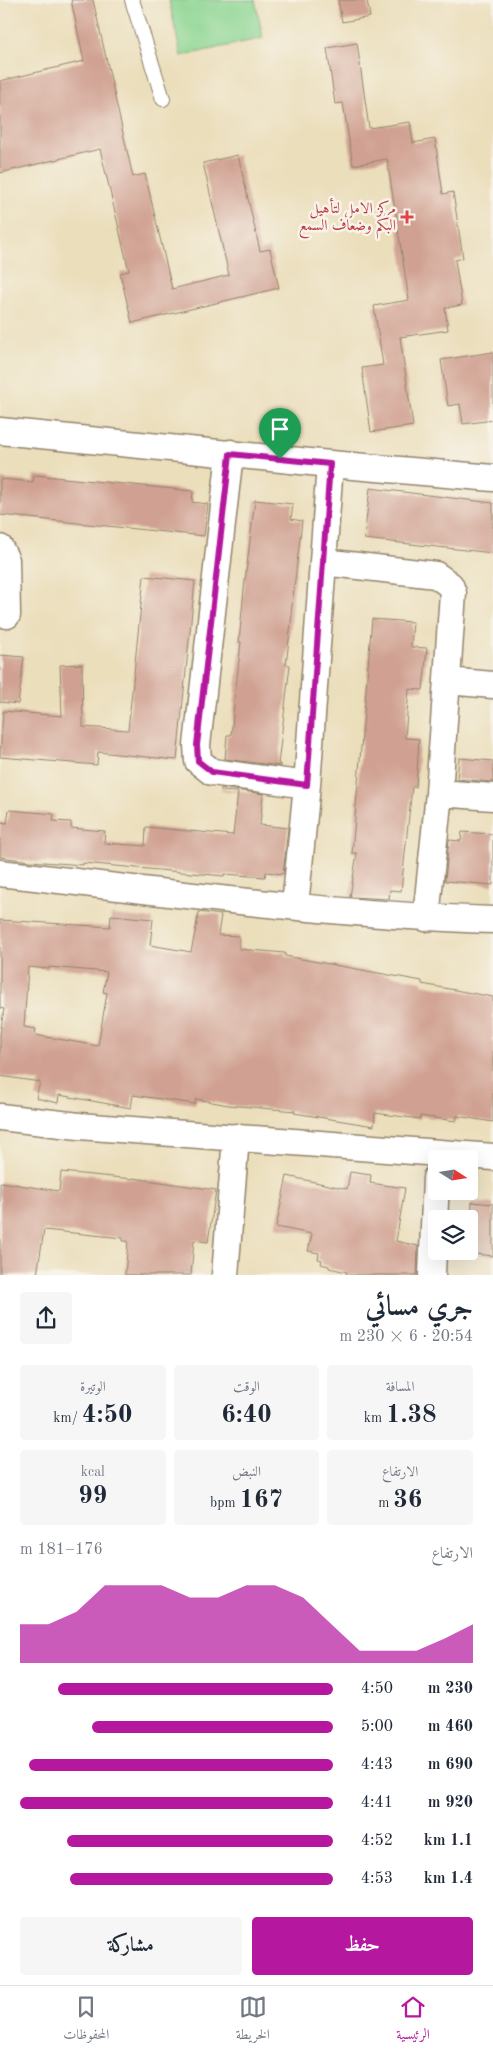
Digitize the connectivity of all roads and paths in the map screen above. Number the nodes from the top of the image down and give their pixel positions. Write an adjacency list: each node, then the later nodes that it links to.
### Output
1 (132, 0): 2 (lane)
2 (164, 100)
3 (0, 431): 4 (street)
4 (230, 454): 5 (street); 12 (street)
5 (330, 464): 6 (street); 8 (street)
6 (493, 478)
7 (0, 548): 9 (street)
8 (323, 562): 10 (street); 12 (street)
9 (6, 615)
10 (447, 681): 11 (street); 13 (street)
11 (493, 685)
12 (307, 785): 16 (street)
13 (439, 793): 14 (street); 17 (street)
14 (493, 797)
15 (0, 873): 16 (street)
16 (295, 906): 17 (street)
17 (426, 918): 18 (street)
18 (493, 920)
19 (0, 1118): 20 (street)
20 (236, 1137): 21 (street); 25 (street)
21 (428, 1154)
22 (478, 1156): 23 (street)
23 (493, 1157)
24 (435, 1200): 26 (street)
25 (225, 1275)
26 (432, 1275)

